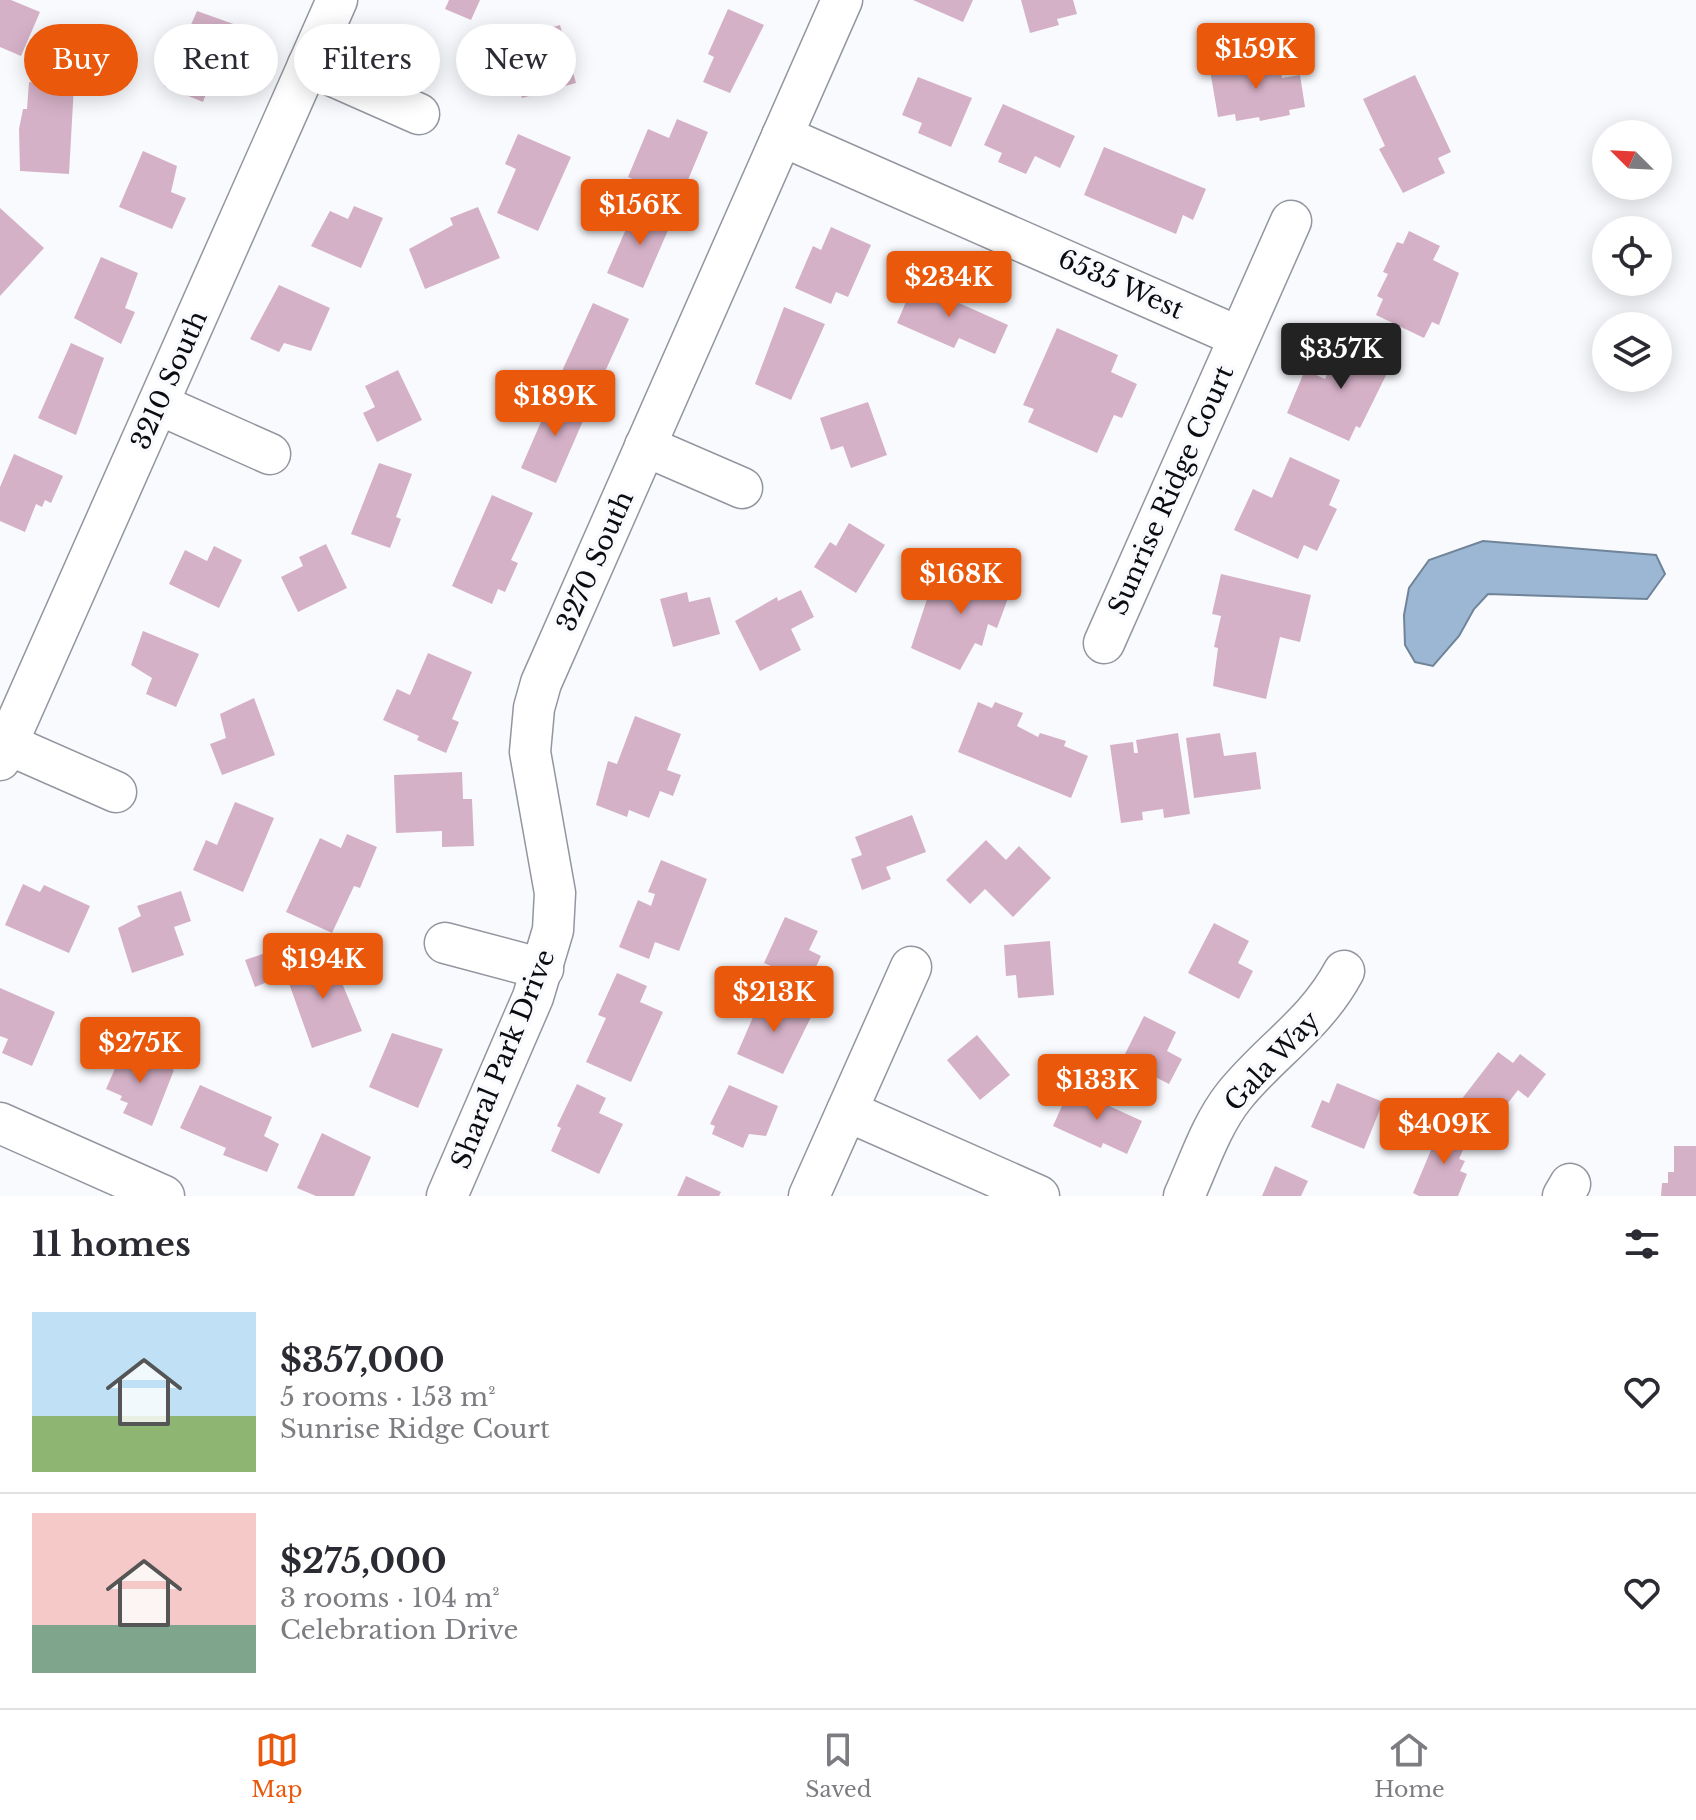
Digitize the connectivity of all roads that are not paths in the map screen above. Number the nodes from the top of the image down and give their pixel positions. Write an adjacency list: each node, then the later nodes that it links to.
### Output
1 (337, 0): 3 (street, 3210 South)
2 (842, 0): 7 (street, 3270 South)
3 (326, 24)
4 (294, 96): 10 (street, 3210 South)
5 (378, 96): 6 (street)
6 (419, 114)
7 (782, 136): 9 (street, 6535 West); 11 (street, 3270 South)
8 (1291, 221): 9 (street, Sunrise Ridge Court)
9 (1239, 337): 14 (street, Sunrise Ridge Court)
10 (158, 404): 12 (street); 16 (street, 3210 South)
11 (645, 446): 13 (street); 15 (street, 3270 South)
12 (270, 454)
13 (742, 488)
14 (1104, 643)
15 (541, 683): 20 (street, Sharal Park Drive)
16 (3, 752): 17 (street)
17 (116, 792)
18 (445, 943): 20 (street)
19 (911, 967): 22 (street)
20 (543, 969): 25 (street, Sharal Park Drive)
21 (1344, 971): 28 (street, Gala Way)
22 (847, 1111): 26 (street); 27 (street)
23 (0, 1123): 24 (street)
24 (164, 1196)
25 (447, 1196)
26 (809, 1196)
27 (1039, 1196)
28 (1184, 1196)

